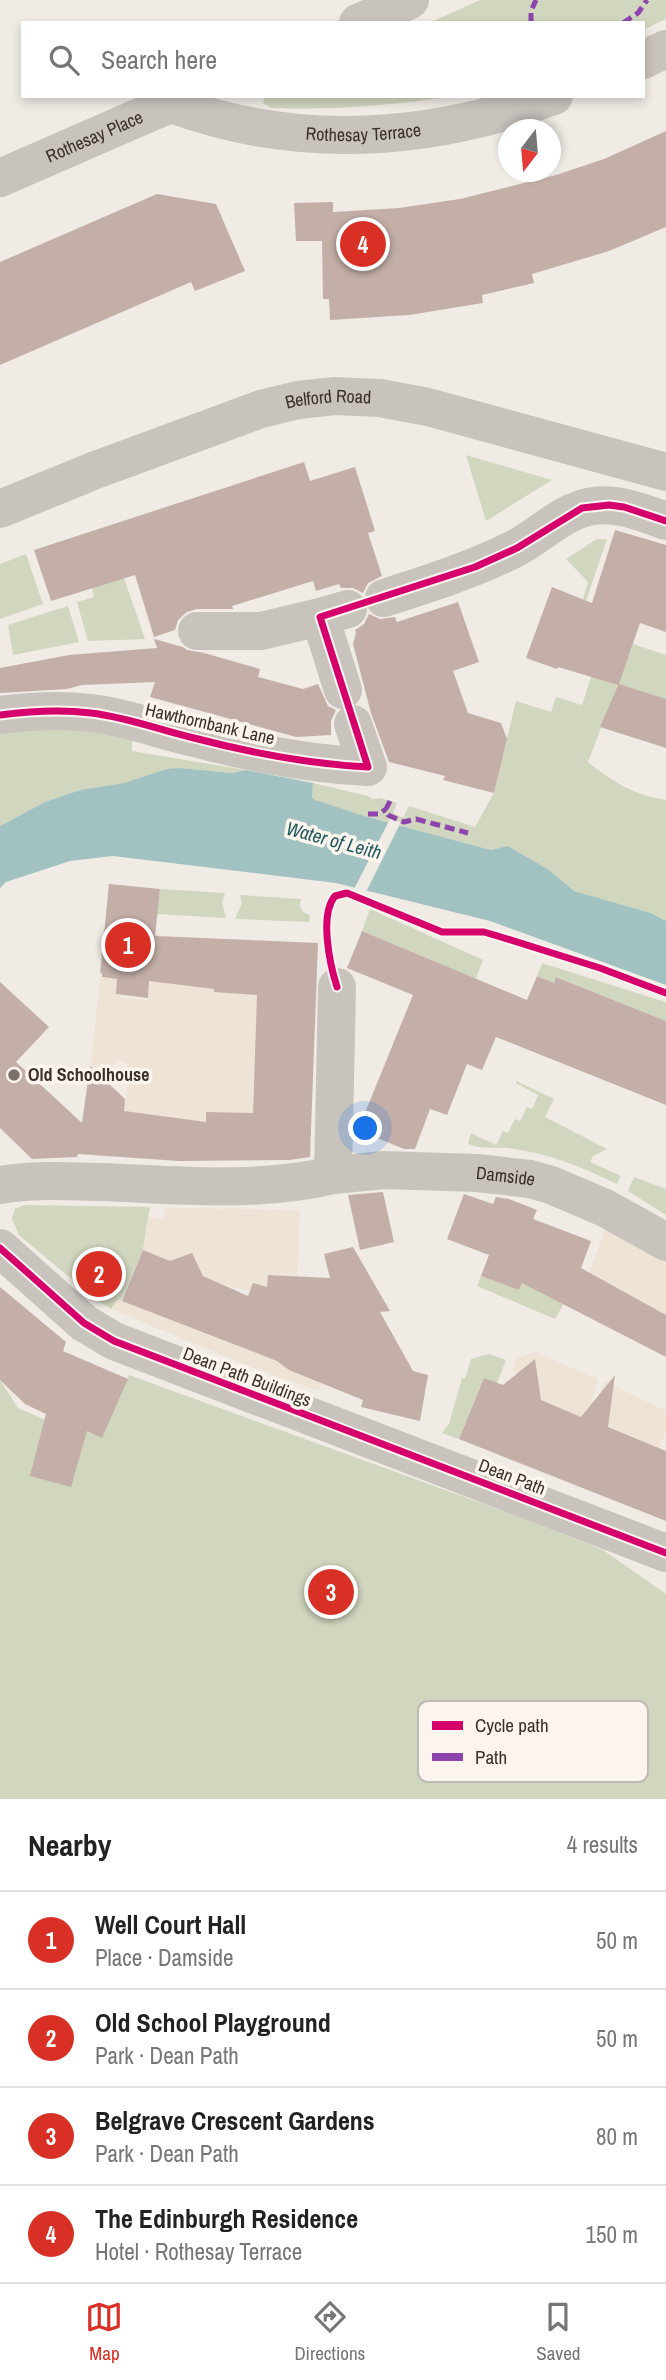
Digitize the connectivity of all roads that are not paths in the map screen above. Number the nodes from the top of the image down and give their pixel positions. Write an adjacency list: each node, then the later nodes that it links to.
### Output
1 (410, 0): 2 (street)
2 (363, 21)
3 (666, 49): 4 (street)
4 (645, 59)
5 (548, 98): 6 (street, Rothesay Terrace)
6 (180, 100): 7 (street, Rothesay Place)
7 (0, 178)
8 (666, 472): 9 (street, Belford Road)
9 (0, 509)
10 (666, 521): 11 (street)
11 (384, 598)
12 (197, 631): 13 (street, Hawthornbank Lane)
13 (0, 715)
14 (337, 987): 15 (street)
15 (333, 1174): 16 (street, Damside); 17 (street, Damside)
16 (0, 1185)
17 (666, 1242)
18 (0, 1248): 19 (street, Dean Path Buildings)
19 (346, 1431): 20 (street, Dean Path)
20 (666, 1553)

